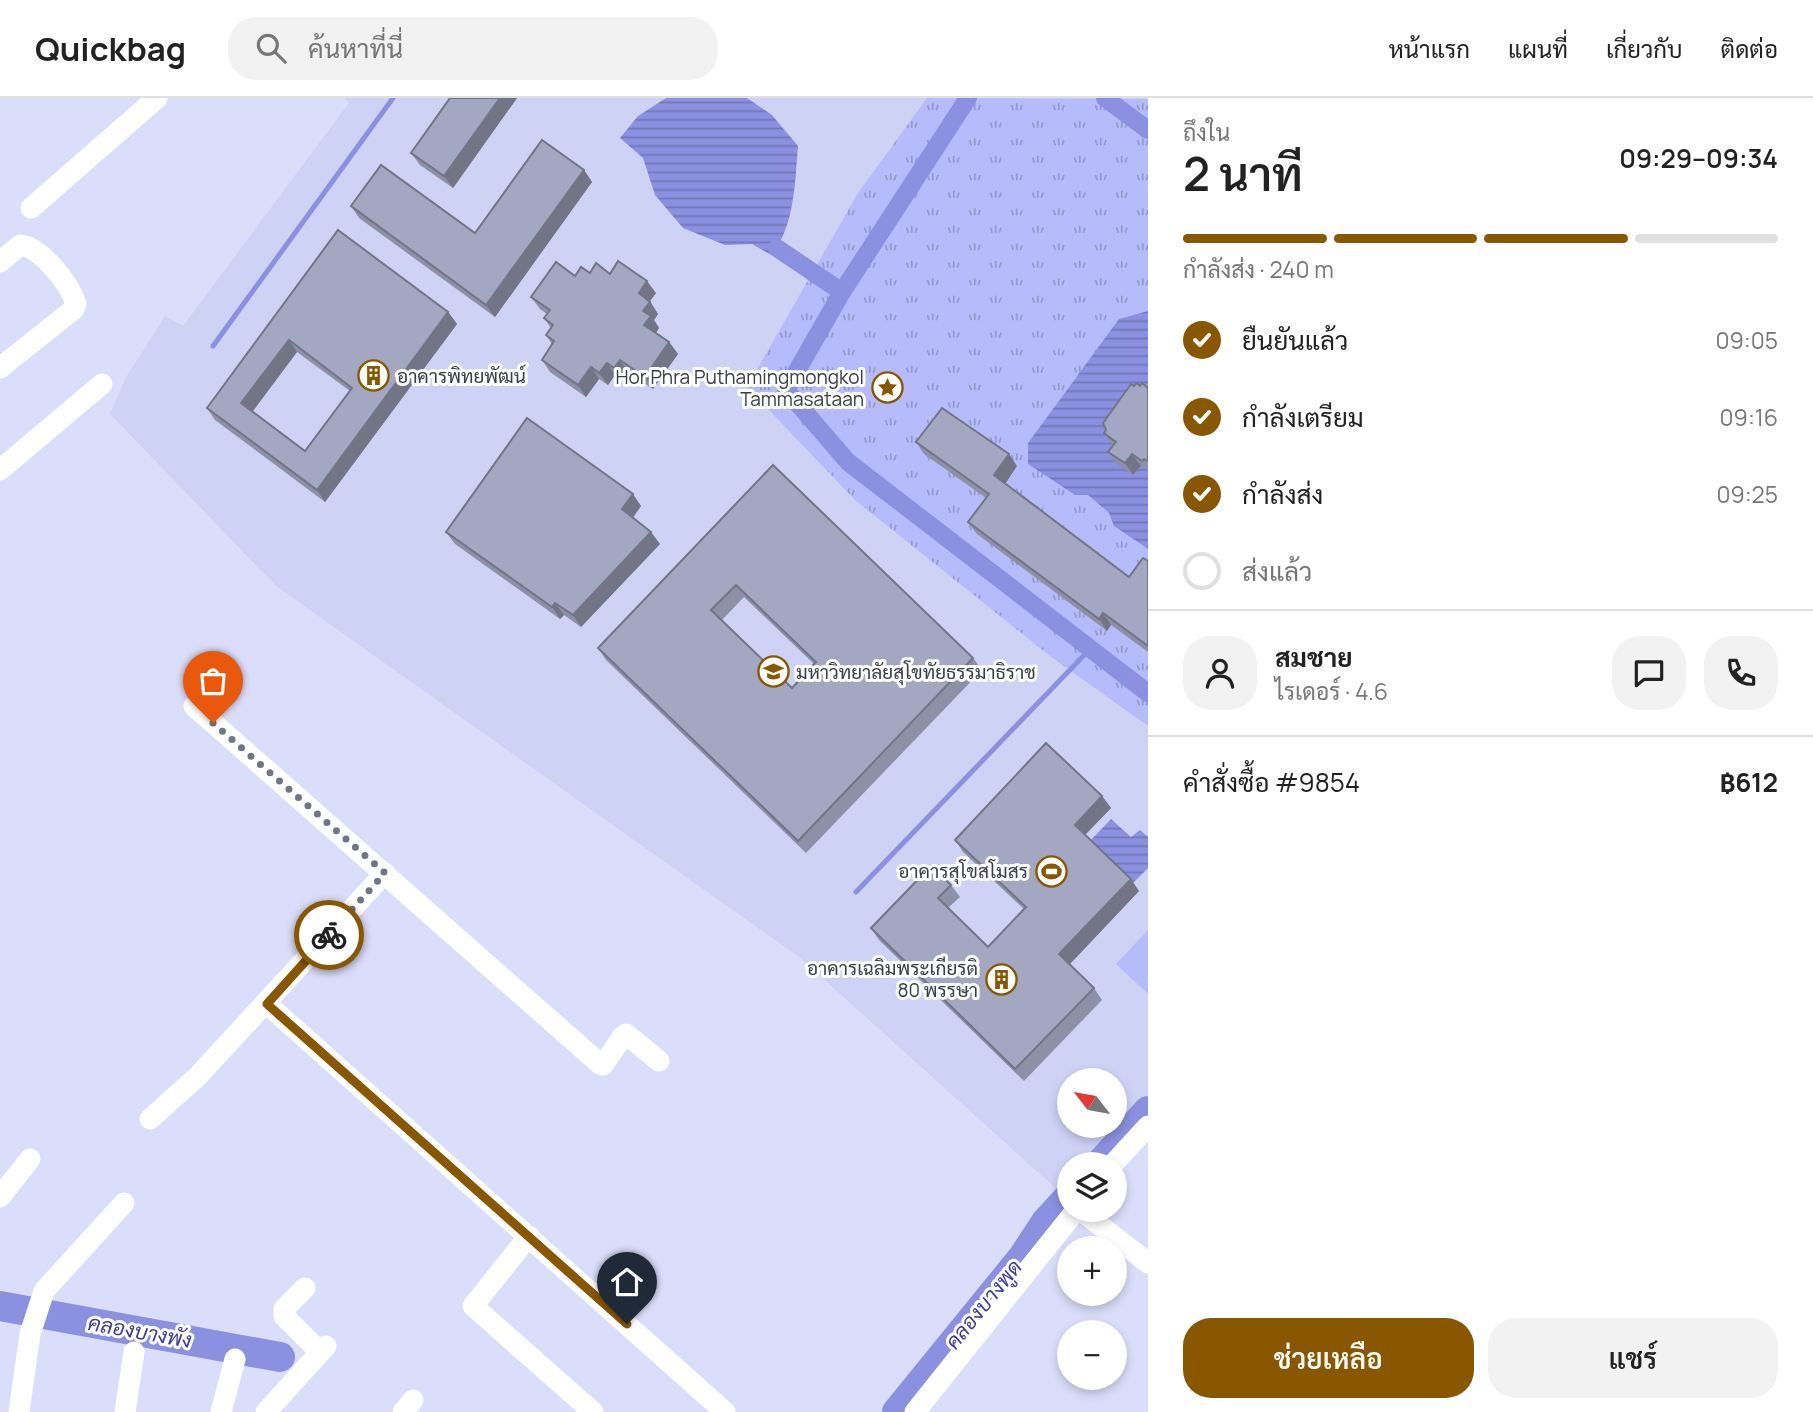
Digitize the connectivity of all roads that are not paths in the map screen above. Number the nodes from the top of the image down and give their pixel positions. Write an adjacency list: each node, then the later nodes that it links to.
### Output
1 (157, 98): 2 (street)
2 (31, 208)
3 (0, 262): 4 (street)
4 (0, 368)
5 (102, 384): 6 (street)
6 (0, 470)
7 (194, 706): 8 (street)
8 (385, 873): 9 (street); 10 (street)
9 (267, 1004): 11 (street); 19 (street)
10 (659, 1061)
11 (150, 1119)
12 (1148, 1126): 13 (street)
13 (1124, 1152)
14 (30, 1159): 15 (street)
15 (0, 1197)
16 (124, 1203): 25 (street)
17 (1068, 1222): 30 (street)
18 (1095, 1222): 20 (street)
19 (529, 1236): 28 (street); 29 (street)
20 (1148, 1263)
21 (305, 1288): 24 (street)
22 (134, 1353): 26 (street)
23 (235, 1359): 27 (street)
24 (277, 1408)
25 (19, 1412)
26 (125, 1412)
27 (221, 1412)
28 (593, 1412)
29 (725, 1412)
30 (915, 1412)

